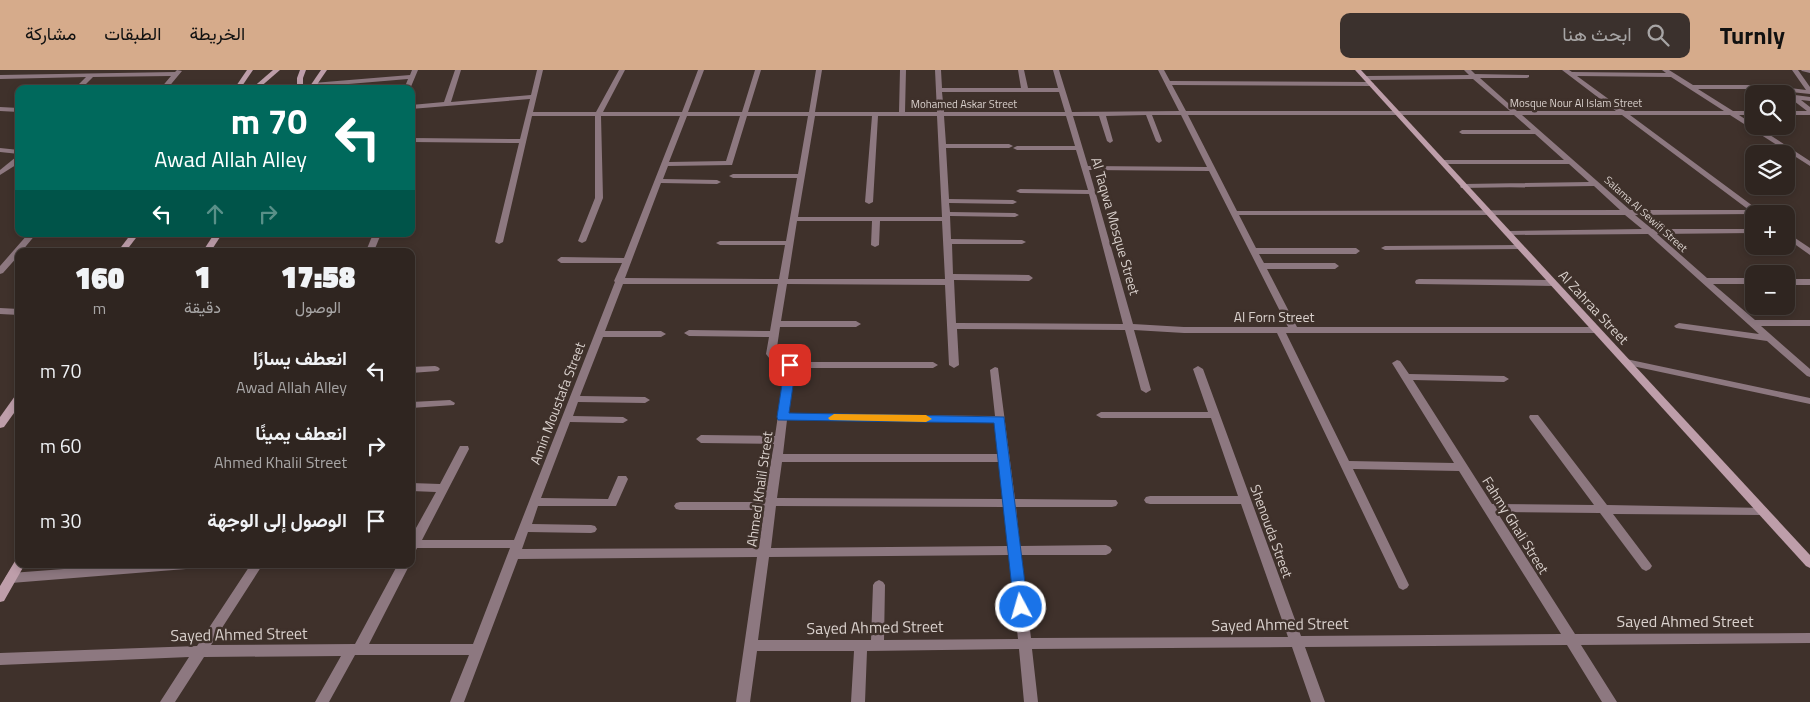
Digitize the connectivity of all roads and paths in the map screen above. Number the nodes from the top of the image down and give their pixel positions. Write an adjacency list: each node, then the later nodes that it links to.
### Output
1 (21, 70): 30 (street)
2 (250, 70): 36 (street)
3 (276, 70): 37 (street)
4 (303, 70): 38 (street)
5 (324, 70): 39 (street)
6 (415, 70): 31 (street)
7 (458, 70): 53 (street)
8 (540, 70): 50 (street)
9 (622, 70): 69 (street)
10 (701, 70): 70 (street, Amin Moustafa Street)
11 (758, 70): 74 (street)
12 (818, 70): 75 (street)
13 (903, 70): 72 (street)
14 (938, 70): 44 (street)
15 (1021, 70): 45 (street)
16 (1056, 70): 46 (street, Al Taqwa Mosque Street)
17 (1161, 70): 33 (street)
18 (1358, 70): 32 (street, Al Zahraa Street)
19 (1467, 70): 29 (street, Salama Al Sewifi Street)
20 (1665, 70): 26 (street)
21 (1795, 70): 48 (street)
22 (1804, 70): 23 (street)
23 (1810, 71)
24 (178, 72): 27 (street); 35 (street)
25 (1568, 72): 26 (street); 64 (street)
26 (1673, 75): 42 (street)
27 (91, 76): 30 (street); 34 (street)
28 (1527, 76): 29 (street)
29 (1475, 77): 32 (street); 63 (street, Salama Al Sewifi Street)
30 (2, 78)
31 (412, 78): 40 (street); 41 (street)
32 (1368, 81): 33 (street); 62 (street, Al Zahraa Street)
33 (1168, 83): 61 (street)
34 (81, 85)
35 (167, 85)
36 (240, 85)
37 (259, 85)
38 (300, 85)
39 (313, 85)
40 (334, 85)
41 (409, 85)
42 (1690, 87): 43 (street); 65 (street)
43 (1745, 88)
44 (940, 90): 45 (street); 73 (street)
45 (1025, 90): 46 (street)
46 (1062, 90): 58 (street, Al Taqwa Mosque Street)
47 (1795, 90): 48 (street)
48 (1810, 92)
49 (1795, 96): 52 (street)
50 (534, 97): 53 (street); 68 (street)
51 (1795, 98): 57 (street)
52 (1810, 99)
53 (447, 104): 54 (street)
54 (415, 107)
55 (0, 109): 56 (street)
56 (15, 110)
57 (1810, 112): 67 (street)
58 (1069, 113): 59 (street, Mohamed Askar Street); 73 (street, Mohamed Askar Street); 84 (street, Al Taqwa Mosque Street)
59 (1102, 113): 60 (street, Mohamed Askar Street); 78 (street)
60 (1148, 113): 61 (street, Mohamed Askar Street); 79 (street)
61 (1184, 113): 62 (street, Mohamed Askar Street); 94 (street)
62 (1398, 113): 63 (street, Mosque Nour Al Islam Street); 89 (street, Al Zahraa Street)
63 (1516, 113): 64 (street, Mosque Nour Al Islam Street); 77 (street, Salama Al Sewifi Street)
64 (1624, 113): 65 (street, Mosque Nour Al Islam Street); 107 (street)
65 (1732, 113): 66 (street, Mosque Nour Al Islam Street); 92 (street)
66 (1745, 113)
67 (1795, 113)
68 (529, 114): 69 (street, Mohamed Askar Street); 81 (street)
69 (598, 114): 70 (street, Mohamed Askar Street); 122 (street)
70 (683, 114): 74 (street, Mohamed Askar Street); 91 (street, Amin Moustafa Street)
71 (875, 114): 72 (street, Mohamed Askar Street); 75 (street, Mohamed Askar Street); 105 (street)
72 (902, 114): 73 (street, Mohamed Askar Street)
73 (941, 114): 83 (street)
74 (745, 115): 75 (street, Mohamed Askar Street); 91 (street)
75 (811, 115): 97 (street)
76 (1462, 132): 77 (street)
77 (1537, 132): 90 (street, Salama Al Sewifi Street)
78 (1110, 141)
79 (1159, 141)
80 (415, 142): 81 (street)
81 (523, 142): 125 (street)
82 (15, 146): 86 (street)
83 (943, 146): 84 (street); 104 (street)
84 (1079, 148): 93 (street, Al Taqwa Mosque Street)
85 (0, 150): 86 (street)
86 (10, 151): 87 (street)
87 (15, 152)
88 (15, 162): 95 (street)
89 (1443, 162): 90 (street); 101 (street, Al Zahraa Street)
90 (1570, 162): 100 (street, Salama Al Sewifi Street)
91 (665, 164): 98 (street, Amin Moustafa Street)
92 (1810, 164)
93 (1085, 168): 94 (street); 103 (street, Al Taqwa Mosque Street)
94 (1212, 169): 110 (street)
95 (0, 173)
96 (733, 176): 97 (street)
97 (800, 176): 114 (street)
98 (658, 181): 99 (street); 140 (street, Amin Moustafa Street)
99 (717, 182)
100 (1596, 184): 101 (street); 109 (street, Salama Al Sewifi Street)
101 (1464, 186): 108 (street, Al Zahraa Street)
102 (1020, 191): 103 (street)
103 (1092, 192): 161 (street, Al Taqwa Mosque Street)
104 (946, 201): 106 (street); 113 (street)
105 (869, 202)
106 (1013, 202)
107 (1747, 205)
108 (1489, 212): 109 (street); 110 (street); 118 (street, Al Zahraa Street)
109 (1628, 212): 111 (street); 117 (street, Salama Al Sewifi Street)
110 (1234, 213): 135 (street)
111 (1745, 213)
112 (1015, 215): 113 (street)
113 (947, 217): 115 (street); 123 (street)
114 (794, 219): 115 (street); 128 (street)
115 (876, 219): 129 (street)
116 (1745, 231): 117 (street)
117 (1650, 232): 118 (street); 147 (street, Salama Al Sewifi Street)
118 (1508, 233): 130 (street, Al Zahraa Street)
119 (29, 237): 131 (street)
120 (133, 237): 132 (street)
121 (216, 237): 133 (street)
122 (582, 240)
123 (948, 241): 126 (street); 145 (street)
124 (1795, 241): 137 (street)
125 (498, 242)
126 (1022, 242)
127 (720, 243): 128 (street)
128 (790, 243): 148 (street)
129 (875, 245)
130 (1520, 247): 134 (street); 153 (street, Al Zahraa Street)
131 (20, 248)
132 (124, 248)
133 (209, 248)
134 (1385, 248)
135 (1254, 251): 136 (street); 141 (street)
136 (1356, 251)
137 (1810, 252)
138 (15, 254): 143 (street)
139 (561, 260): 140 (street)
140 (626, 261): 146 (street, Amin Moustafa Street)
141 (1261, 266): 142 (street); 164 (street)
142 (1335, 266)
143 (0, 271)
144 (1029, 278): 145 (street)
145 (950, 280): 148 (street); 159 (street)
146 (618, 281): 148 (street); 167 (street, Amin Moustafa Street)
147 (1705, 281): 150 (street); 156 (street, Salama Al Sewifi Street)
148 (783, 282): 162 (street)
149 (1419, 282): 153 (street)
150 (1745, 282)
151 (1795, 282): 152 (street)
152 (1810, 282)
153 (1553, 283): 165 (street, Al Zahraa Street)
154 (0, 312): 155 (street)
155 (15, 312)
156 (1752, 323): 157 (street); 169 (street, Salama Al Sewifi Street)
157 (1810, 323)
158 (856, 324): 162 (street)
159 (953, 326): 161 (street, Al Forn Street); 174 (street)
160 (1679, 326): 169 (street)
161 (1130, 327): 163 (street, Al Forn Street); 182 (street, Al Taqwa Mosque Street)
162 (775, 329): 166 (street); 172 (street)
163 (1280, 330): 164 (street, Al Forn Street); 202 (street)
164 (1294, 330): 165 (street, Al Forn Street)
165 (1596, 330): 170 (street, Al Zahraa Street)
166 (689, 333)
167 (598, 334): 168 (street); 183 (street, Amin Moustafa Street)
168 (660, 334)
169 (1769, 338): 179 (street, Salama Al Sewifi Street)
170 (1626, 362): 185 (street); 216 (street, Al Zahraa Street)
171 (1397, 363): 180 (street, Fahmy Ghali Street)
172 (790, 365): 173 (street); 191 (street, Ahmed Khalil Street)
173 (933, 365)
174 (954, 365)
175 (1198, 369): 190 (street, Shenouda Street)
176 (415, 370): 177 (street)
177 (435, 370)
178 (996, 370): 194 (street)
179 (1807, 370)
180 (1406, 377): 181 (street); 203 (street, Fahmy Ghali Street)
181 (1504, 379)
182 (1146, 390)
183 (573, 399): 184 (street); 193 (street, Amin Moustafa Street)
184 (645, 400)
185 (1810, 401)
186 (450, 403): 188 (street)
187 (15, 404): 196 (street)
188 (415, 405)
189 (1101, 415): 190 (street)
190 (1215, 415): 208 (street, Shenouda Street)
191 (783, 417): 194 (street); 198 (street, Ahmed Khalil Street)
192 (1534, 417): 215 (street)
193 (566, 419): 195 (street); 209 (street, Amin Moustafa Street)
194 (1000, 419): 201 (street)
195 (622, 420)
196 (0, 425)
197 (701, 439): 198 (street)
198 (779, 440): 200 (street, Ahmed Khalil Street)
199 (464, 449): 206 (street)
200 (777, 458): 201 (street); 212 (street, Ahmed Khalil Street)
201 (1004, 458): 210 (street)
202 (1345, 465): 203 (street); 233 (street)
203 (1462, 467): 214 (street, Fahmy Ghali Street)
204 (622, 479): 209 (street)
205 (415, 487): 206 (street)
206 (443, 488): 219 (street)
207 (1150, 500): 208 (street)
208 (1245, 500): 237 (street, Shenouda Street)
209 (534, 502): 217 (street, Amin Moustafa Street)
210 (1009, 502): 211 (street); 212 (street); 223 (street)
211 (1112, 503)
212 (770, 504): 213 (street); 224 (street, Ahmed Khalil Street)
213 (680, 506)
214 (1488, 508): 215 (street); 235 (street, Fahmy Ghali Street)
215 (1603, 509): 216 (street); 226 (street)
216 (1762, 511): 225 (street, Al Zahraa Street)
217 (524, 528): 218 (street); 221 (street, Amin Moustafa Street)
218 (591, 529)
219 (415, 540)
220 (415, 546): 221 (street)
221 (516, 549): 224 (street); 242 (street, Amin Moustafa Street)
222 (1106, 550): 223 (street)
223 (1015, 551): 224 (street); 238 (street)
224 (764, 552): 241 (street, Ahmed Khalil Street)
225 (1810, 563)
226 (1646, 566)
227 (17, 568): 231 (street)
228 (136, 568): 231 (street)
229 (254, 568): 244 (street)
230 (402, 568): 243 (street)
231 (11, 578): 234 (street)
232 (879, 585): 240 (street)
233 (1403, 586)
234 (0, 597)
235 (1570, 638): 236 (street, Sayed Ahmed Street); 237 (street, Sayed Ahmed Street); 253 (street, Fahmy Ghali Street)
236 (1810, 638)
237 (1296, 641): 238 (street, Sayed Ahmed Street); 252 (street, Shenouda Street)
238 (1025, 644): 240 (street, Sayed Ahmed Street); 251 (street)
239 (861, 645): 240 (street, Sayed Ahmed Street); 241 (street, Sayed Ahmed Street); 250 (street)
240 (877, 645)
241 (750, 646): 249 (street, Ahmed Khalil Street)
242 (478, 649): 243 (street, Sayed Ahmed Street); 248 (street, Amin Moustafa Street)
243 (355, 650): 244 (street, Sayed Ahmed Street); 247 (street)
244 (200, 651): 245 (street, Sayed Ahmed Street); 246 (street)
245 (0, 659)
246 (167, 702)
247 (322, 702)
248 (457, 702)
249 (743, 702)
250 (858, 702)
251 (1031, 702)
252 (1318, 702)
253 (1610, 702)

